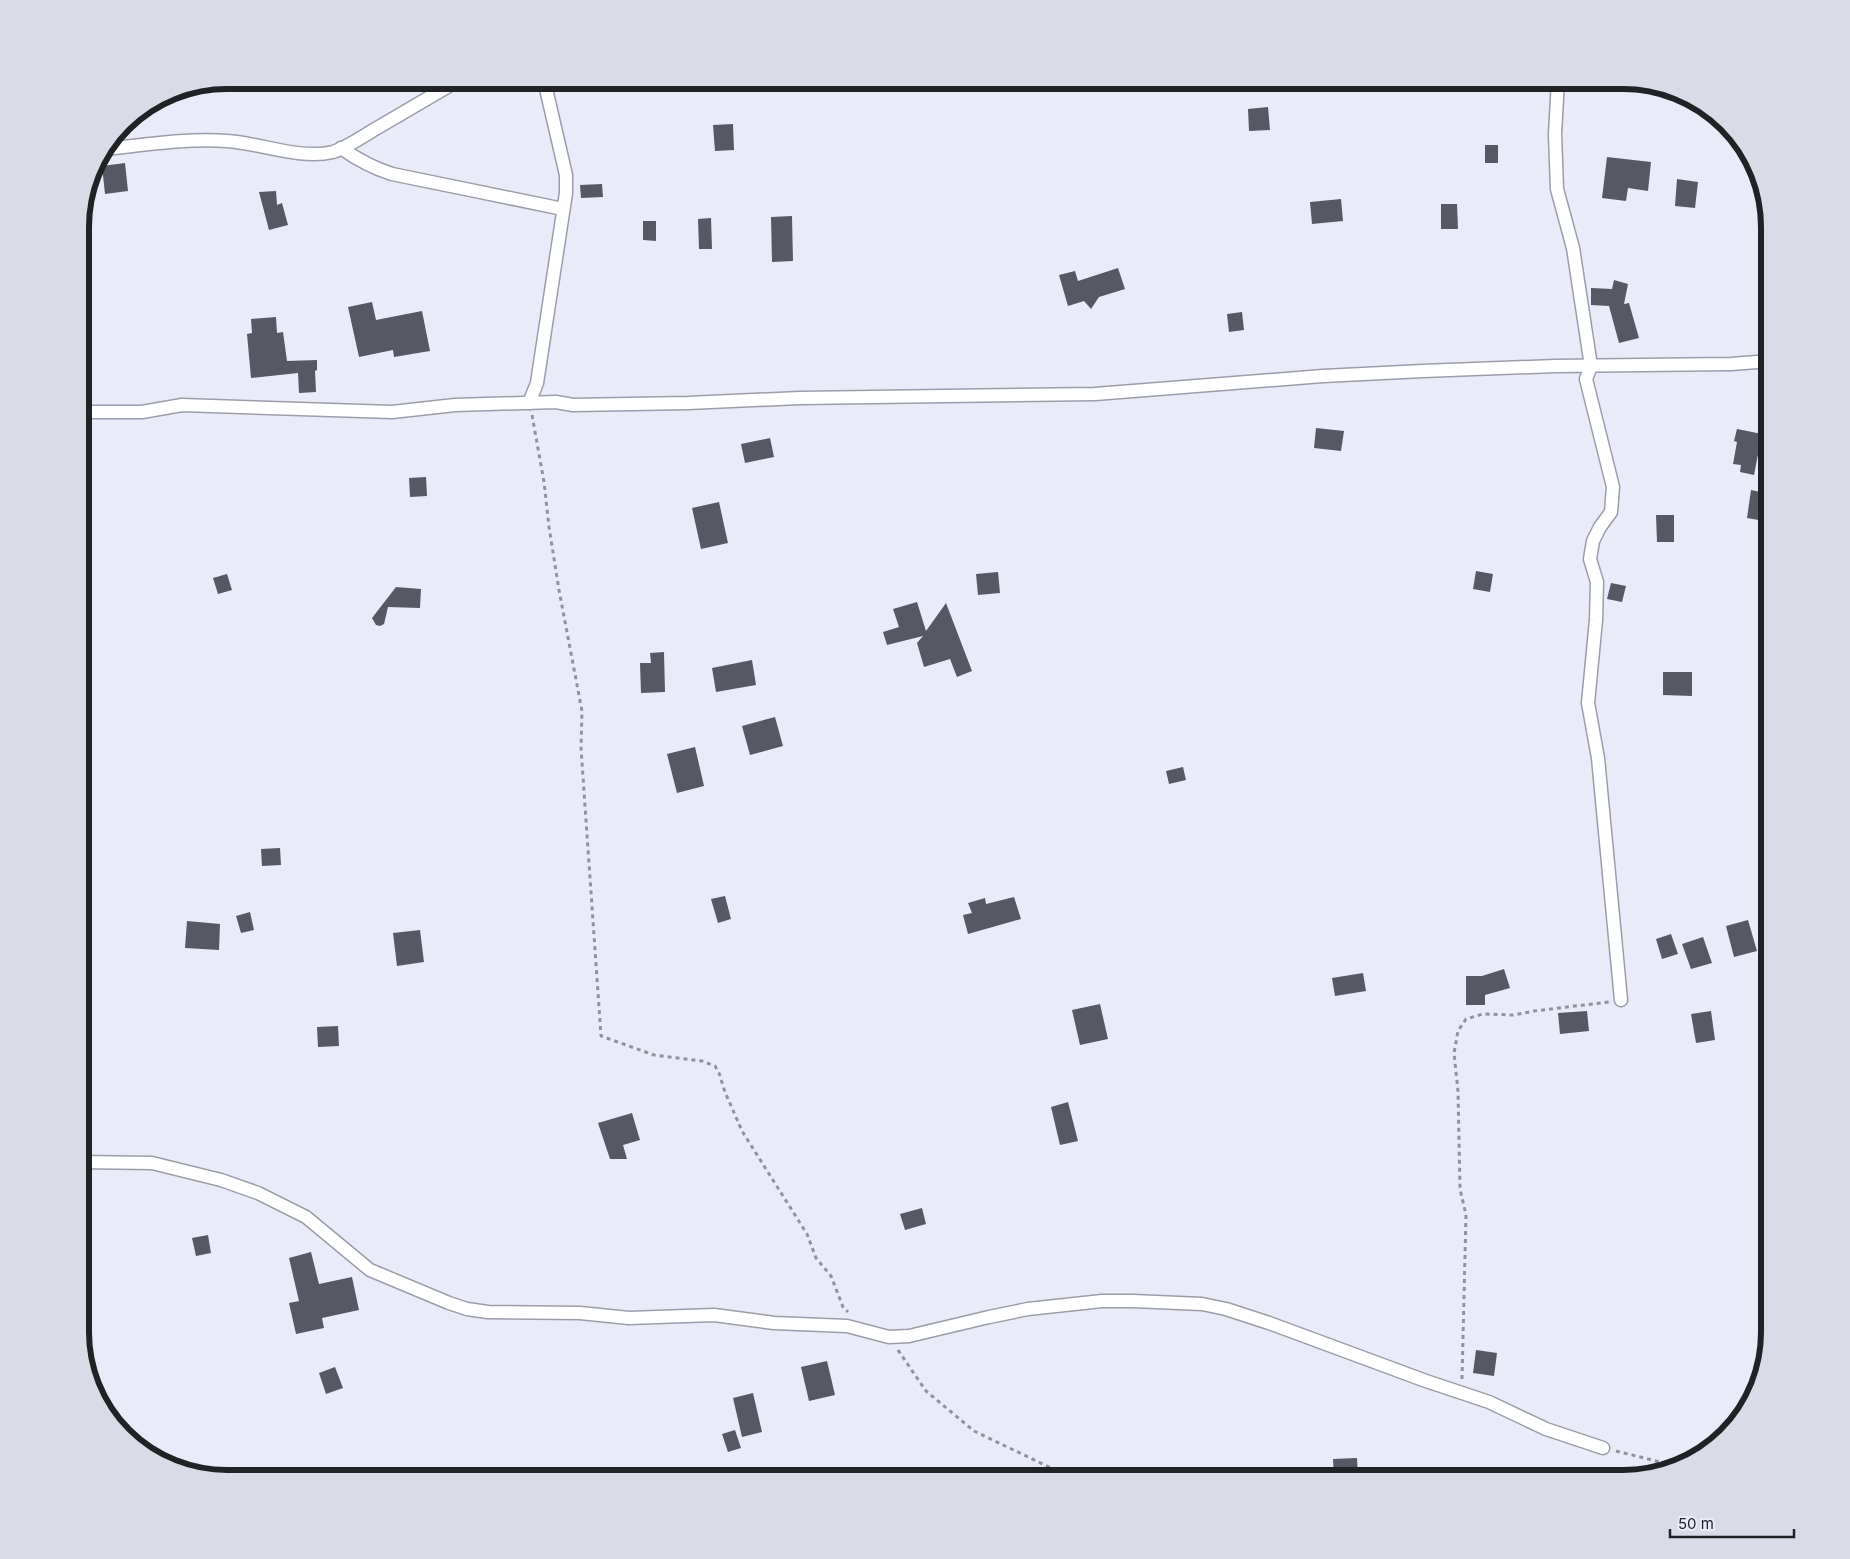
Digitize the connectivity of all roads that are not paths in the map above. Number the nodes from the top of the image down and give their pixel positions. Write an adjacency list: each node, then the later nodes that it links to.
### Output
1 (443, 89): 5 (street)
2 (546, 89): 6 (street)
3 (1558, 89): 8 (street)
4 (114, 148): 5 (street)
5 (341, 148): 6 (street)
6 (563, 209): 9 (street)
7 (1761, 362): 8 (street)
8 (1591, 366): 9 (street); 11 (street)
9 (529, 403): 10 (street)
10 (89, 412)
11 (1622, 1000)
12 (89, 1162): 13 (street)
13 (1603, 1448)

